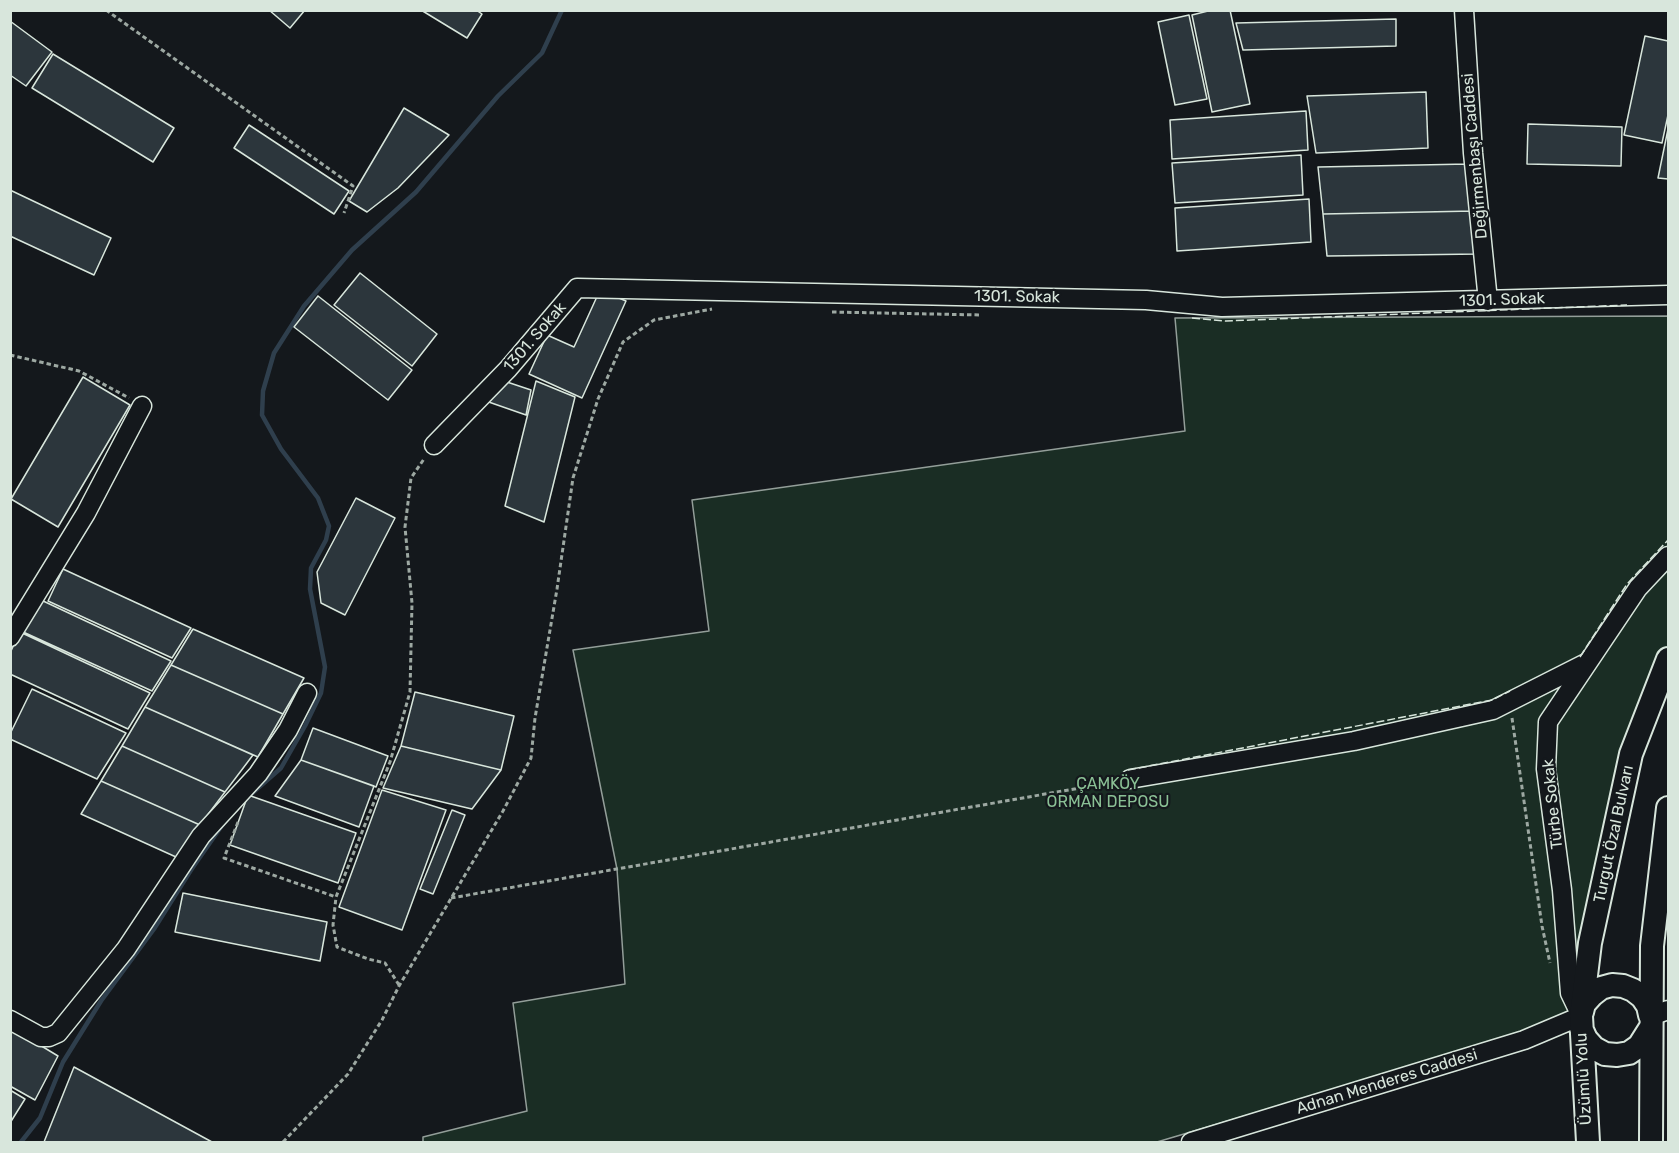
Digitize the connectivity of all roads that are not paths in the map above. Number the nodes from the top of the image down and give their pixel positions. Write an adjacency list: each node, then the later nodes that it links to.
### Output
1 (1464, 10): 3 (street, Değirmenbaşı Caddesi)
2 (1668, 295): 3 (street, 1301. Sokak)
3 (1488, 301): 5 (street, 1301. Sokak)
4 (142, 405): 7 (street)
5 (434, 445)
6 (1668, 556): 9 (street, Türbe Sokak)
7 (10, 637)
8 (1668, 659): 15 (main road, Turgut Özal Bulvarı)
9 (1587, 662): 11 (street); 15 (street, Türbe Sokak)
10 (307, 693): 14 (street)
11 (1130, 779)
12 (1668, 808): 13 (main road)
13 (1657, 1018): 15 (main road); 15 (main road); 18 (main road)
14 (10, 1020)
15 (1581, 1022): 16 (street, Adnan Menderes Caddesi); 17 (main road, Üzümlü Yolu)
16 (1191, 1143)
17 (1588, 1143)
18 (1651, 1143)

